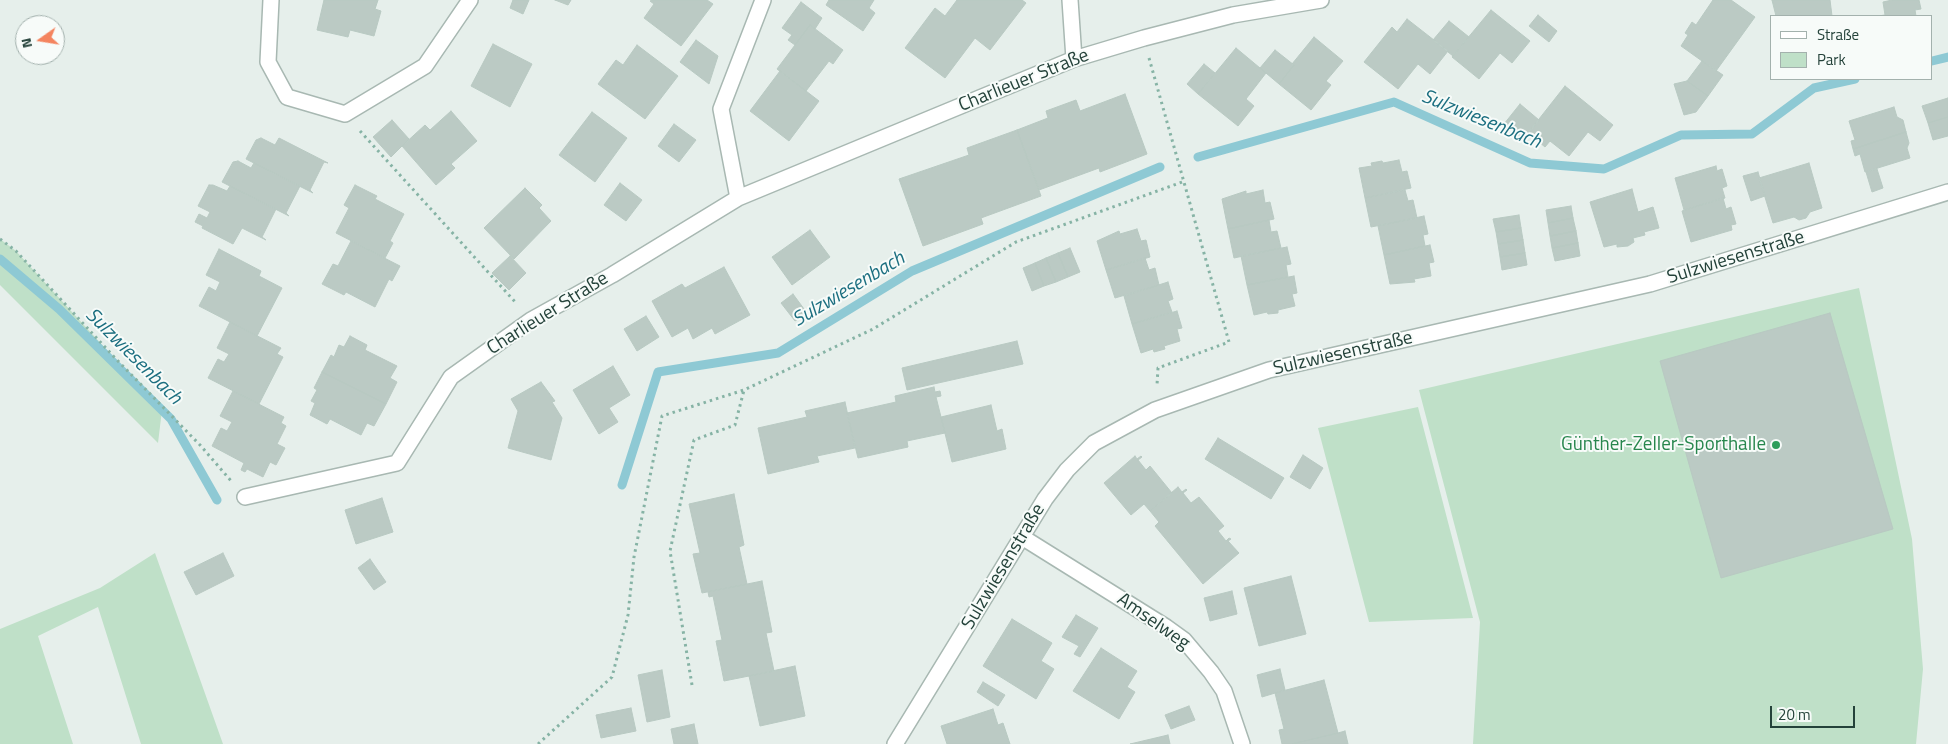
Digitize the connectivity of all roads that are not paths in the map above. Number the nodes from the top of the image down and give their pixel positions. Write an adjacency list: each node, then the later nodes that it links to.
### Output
1 (271, 0): 2 (street)
2 (470, 0)
3 (763, 0): 8 (street)
4 (1070, 0): 6 (street)
5 (1321, 0): 6 (street, Charlieuer Straße)
6 (1074, 60): 8 (street, Charlieuer Straße)
7 (1948, 192): 10 (street, Sulzwiesenstraße)
8 (738, 198): 9 (street, Charlieuer Straße)
9 (245, 497)
10 (1022, 537): 11 (street, Sulzwiesenstraße); 12 (street, Amselweg)
11 (895, 744)
12 (1242, 744)

